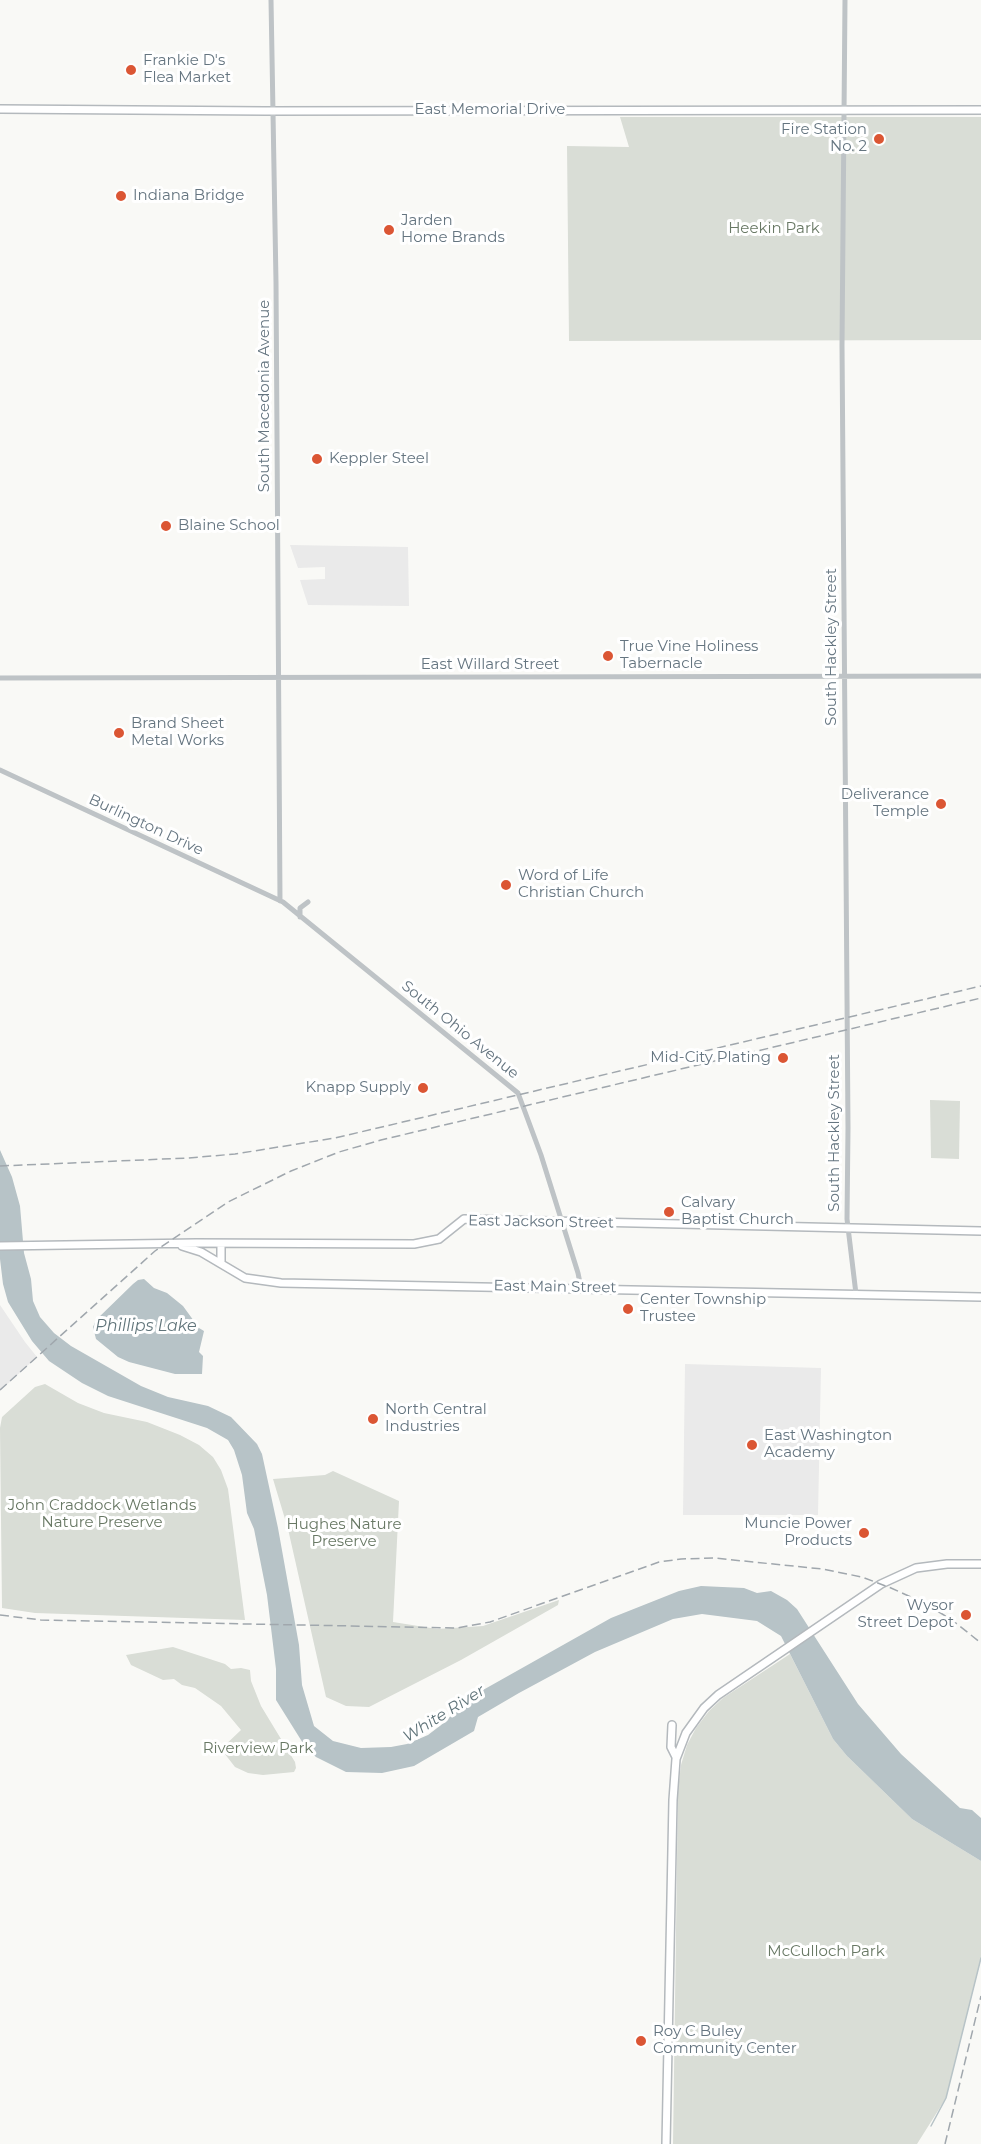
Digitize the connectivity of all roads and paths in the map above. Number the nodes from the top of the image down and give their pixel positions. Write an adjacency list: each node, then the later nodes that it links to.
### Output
1 (271, 0): 6 (street, South Macedonia Avenue)
2 (845, 0): 4 (street, South Hackley Street)
3 (0, 109): 6 (main road, East Memorial Drive)
4 (845, 110): 5 (main road, East Memorial Drive); 6 (main road, East Memorial Drive); 7 (street, South Hackley Street)
5 (981, 110)
6 (274, 111): 10 (street, South Macedonia Avenue)
7 (844, 676): 8 (street, East Willard Street); 10 (street, East Willard Street); 16 (street, South Hackley Street)
8 (981, 676)
9 (0, 678): 10 (street, East Willard Street)
10 (278, 678): 12 (street, South Macedonia Avenue)
11 (0, 770): 12 (street, Burlington Drive)
12 (281, 901): 14 (street, South Ohio Avenue)
13 (308, 902): 14 (street)
14 (300, 917): 15 (street, South Ohio Avenue)
15 (562, 1222): 16 (main road, East Jackson Street); 19 (main road, East Jackson Street); 22 (street, South Ohio Avenue)
16 (847, 1228): 17 (main road, East Jackson Street); 23 (street, South Hackley Street)
17 (981, 1231)
18 (174, 1244): 19 (main road, East Jackson Street); 20 (main road, East Jackson Street); 21 (main road, East Main Street)
19 (221, 1244): 21 (main road)
20 (0, 1246)
21 (221, 1263): 22 (main road, East Main Street)
22 (581, 1288): 23 (main road, East Main Street)
23 (856, 1294): 24 (main road, East Main Street)
24 (981, 1297)
25 (981, 1564): 27 (main road)
26 (672, 1725): 27 (main road)
27 (676, 1757): 28 (main road)
28 (666, 2144)

